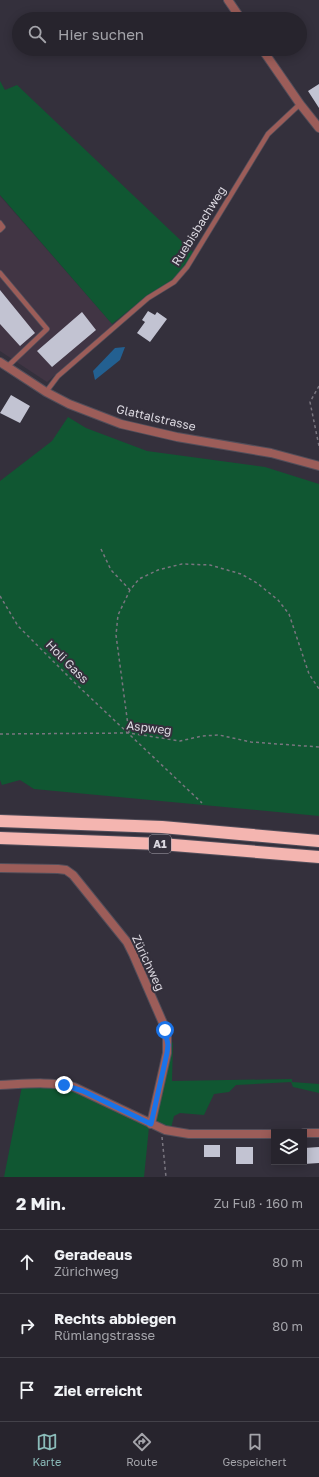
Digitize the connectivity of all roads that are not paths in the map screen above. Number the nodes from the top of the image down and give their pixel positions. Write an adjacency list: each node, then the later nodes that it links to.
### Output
1 (228, 0): 2 (street)
2 (236, 12)
3 (267, 56): 4 (street)
4 (300, 104): 5 (street); 10 (lane, Ruebisbachweg)
5 (319, 128)
6 (0, 223): 7 (lane)
7 (0, 230)
8 (0, 273): 9 (lane)
9 (3, 364): 10 (street, Glattalstrasse)
10 (46, 392): 11 (street, Glattalstrasse)
11 (319, 466)
12 (0, 821): 14 (highway, A1)
13 (0, 838): 15 (highway, A1)
14 (319, 841)
15 (319, 857)
16 (0, 868): 18 (street, Zürichweg)
17 (0, 1085): 18 (street)
18 (151, 1124): 21 (street)
19 (307, 1133): 20 (street)
20 (319, 1133)
21 (271, 1134)

